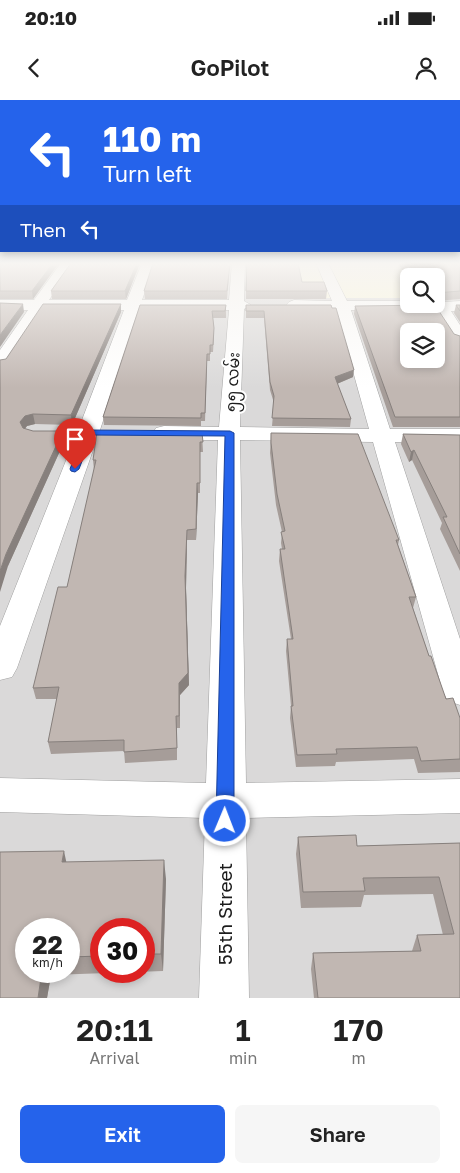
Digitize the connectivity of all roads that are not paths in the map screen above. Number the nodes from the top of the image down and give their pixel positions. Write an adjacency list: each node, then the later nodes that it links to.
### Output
1 (0, 305): 2 (street)
2 (38, 305): 3 (street); 12 (street)
3 (134, 305): 4 (street); 17 (street)
4 (246, 305): 14 (street, ၅၅ လမ်း)
5 (275, 305): 6 (street)
6 (342, 306): 7 (street); 15 (street)
7 (400, 306)
8 (445, 306): 9 (street)
9 (460, 306)
10 (444, 313): 11 (street)
11 (460, 338)
12 (0, 363)
13 (145, 433): 14 (street)
14 (230, 433): 15 (street); 21 (street, ၅၅ လမ်း)
15 (382, 436): 16 (street); 18 (street)
16 (460, 436)
17 (0, 668)
18 (460, 692)
19 (0, 795): 21 (street)
20 (460, 796): 21 (street)
21 (225, 801): 22 (street, 55th Street)
22 (224, 998)

